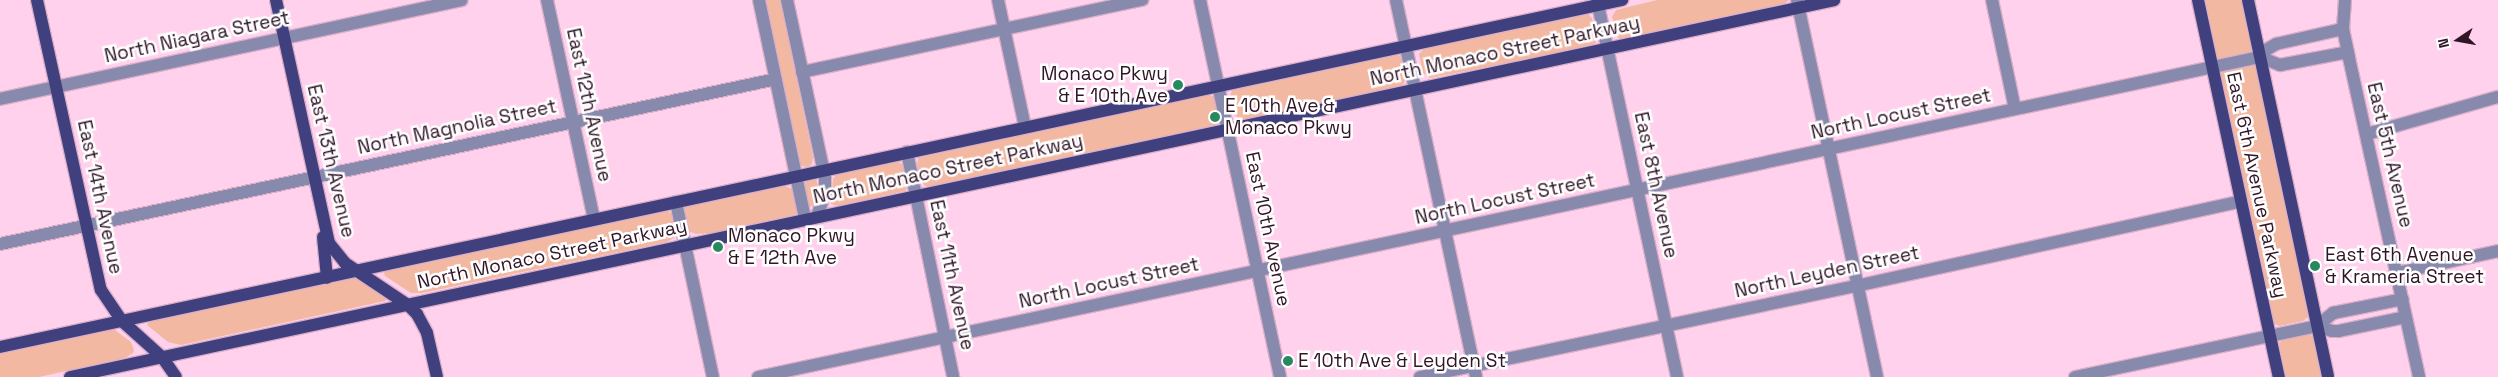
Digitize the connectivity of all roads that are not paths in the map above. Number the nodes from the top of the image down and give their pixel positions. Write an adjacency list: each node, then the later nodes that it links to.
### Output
1 (38, 0): 30 (main road, East 14th Avenue)
2 (276, 0): 21 (main road, East 13th Avenue)
3 (461, 0): 21 (street, North Niagara Street)
4 (547, 0): 35 (street, East 12th Avenue)
5 (759, 0): 28 (street)
6 (787, 0): 27 (street)
7 (998, 0): 19 (street)
8 (1142, 0): 19 (street)
9 (1200, 0): 29 (street, East 10th Avenue)
10 (1396, 0): 22 (street)
11 (1622, 0): 17 (main road, North Monaco Street Parkway)
12 (1834, 0): 18 (main road, North Monaco Street Parkway)
13 (1992, 0): 34 (street)
14 (2198, 0): 26 (main road, East 6th Avenue Parkway)
15 (2248, 0): 25 (main road, East 6th Avenue Parkway)
16 (2344, 0): 20 (street, East 5th Avenue)
17 (1597, 3): 22 (main road, North Monaco Street Parkway); 23 (street, East 8th Avenue)
18 (1797, 4): 23 (main road, North Monaco Street Parkway); 39 (street)
19 (1005, 29): 27 (street); 36 (street)
20 (2343, 29): 24 (street, East 5th Avenue); 25 (street, North Locust Street)
21 (284, 38): 30 (street, North Niagara Street); 43 (main road, East 13th Avenue)
22 (1405, 46): 29 (main road, North Monaco Street Parkway); 31 (street)
23 (1607, 48): 31 (main road, North Monaco Street Parkway); 44 (street, East 8th Avenue)
24 (2348, 52): 25 (street, North Locust Street); 38 (street, East 5th Avenue)
25 (2260, 57): 26 (street, North Locust Street); 66 (main road, East 6th Avenue Parkway)
26 (2212, 67): 34 (street, North Locust Street); 46 (main road, East 6th Avenue Parkway)
27 (802, 72): 41 (street)
28 (776, 79): 35 (street, North Magnolia Street); 42 (street)
29 (1218, 86): 36 (main road, North Monaco Street Parkway); 37 (street, East 10th Avenue)
30 (56, 87): 33 (street, North Niagara Street); 51 (main road, East 14th Avenue)
31 (1415, 90): 37 (main road, North Monaco Street Parkway); 52 (street)
32 (2498, 97): 38 (street)
33 (0, 99)
34 (2016, 109): 39 (street, North Locust Street)
35 (573, 122): 43 (street, North Magnolia Street); 50 (street, East 12th Avenue)
36 (1025, 127): 40 (main road, North Monaco Street Parkway)
37 (1227, 129): 45 (main road, North Monaco Street Parkway); 56 (street, East 10th Avenue)
38 (2367, 134): 58 (street, East 5th Avenue)
39 (1828, 150): 44 (street, North Locust Street); 60 (street)
40 (907, 152): 41 (main road, North Monaco Street Parkway); 45 (street, East 11th Avenue)
41 (823, 170): 42 (main road, North Monaco Street Parkway); 49 (street)
42 (797, 176): 47 (main road, North Monaco Street Parkway); 49 (street)
43 (313, 177): 48 (main road, East 13th Avenue); 51 (street, North Magnolia Street)
44 (1638, 190): 52 (street, North Locust Street); 65 (street, East 8th Avenue)
45 (916, 195): 49 (main road, North Monaco Street Parkway); 68 (street, East 11th Avenue)
46 (2241, 201): 60 (street, North Leyden Street); 67 (main road, East 6th Avenue Parkway)
47 (676, 202): 50 (main road, North Monaco Street Parkway); 54 (street)
48 (322, 217): 57 (main road, East 13th Avenue); 59 (main road)
49 (811, 218): 54 (main road, North Monaco Street Parkway)
50 (594, 219): 57 (main road, North Monaco Street Parkway)
51 (86, 226): 53 (street, North Magnolia Street); 64 (main road, East 14th Avenue)
52 (1444, 231): 56 (street, North Locust Street); 71 (street)
53 (0, 244)
54 (685, 244): 62 (main road, North Monaco Street Parkway); 75 (street)
55 (2498, 250): 58 (street)
56 (1257, 270): 68 (street, North Locust Street); 78 (street, East 10th Avenue)
57 (356, 272): 59 (main road, North Monaco Street Parkway); 62 (main road, East 13th Avenue)
58 (2397, 273): 61 (street, East 5th Avenue)
59 (327, 278): 64 (main road, North Monaco Street Parkway)
60 (1856, 286): 65 (street, North Leyden Street); 81 (street)
61 (2403, 299): 63 (street, East 5th Avenue); 66 (street)
62 (408, 305): 70 (main road, North Monaco Street Parkway); 74 (main road, East 13th Avenue)
63 (2406, 317): 66 (street); 85 (street, East 5th Avenue)
64 (122, 321): 69 (main road, North Monaco Street Parkway); 70 (main road, East 14th Avenue)
65 (1666, 324): 71 (street, North Leyden Street); 80 (street, East 8th Avenue)
66 (2317, 326): 67 (street); 84 (main road, East 6th Avenue Parkway)
67 (2270, 336): 82 (street); 83 (main road, East 6th Avenue Parkway)
68 (945, 337): 76 (street, North Locust Street); 77 (street, East 11th Avenue)
69 (0, 347)
70 (162, 357): 72 (main road, North Monaco Street Parkway); 73 (main road, East 14th Avenue)
71 (1475, 371): 79 (street, North Leyden Street)
72 (70, 377)
73 (176, 377)
74 (437, 377)
75 (713, 377)
76 (758, 377)
77 (953, 377)
78 (1280, 377)
79 (1420, 377)
80 (1678, 377)
81 (1877, 377)
82 (2075, 377)
83 (2278, 377)
84 (2328, 377)
85 (2419, 377)

